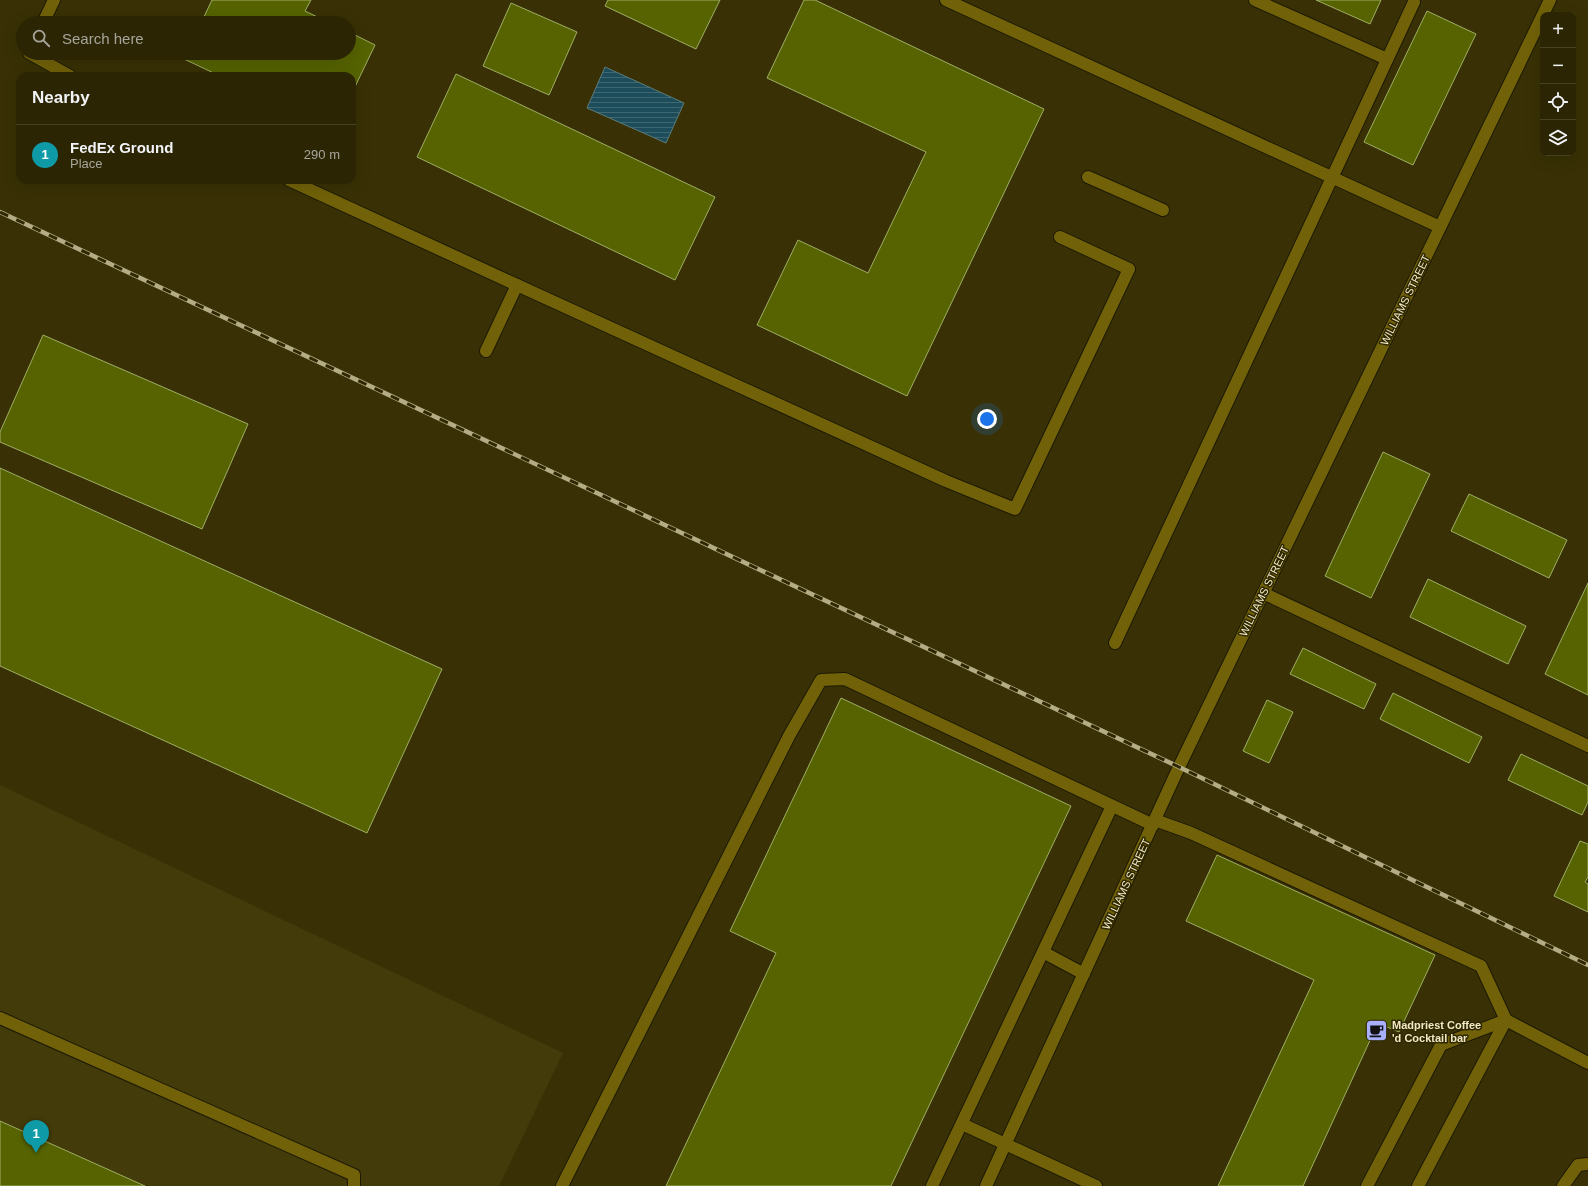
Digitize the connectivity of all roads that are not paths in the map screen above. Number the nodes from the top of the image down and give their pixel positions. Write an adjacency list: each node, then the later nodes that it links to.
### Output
1 (54, 0): 6 (street)
2 (946, 0): 11 (street)
3 (1255, 0): 7 (street)
4 (1550, 0): 14 (street, WILLIAMS STREET)
5 (1414, 2): 7 (street)
6 (46, 16)
7 (1387, 59): 11 (street)
8 (41, 60): 9 (street)
9 (63, 72)
10 (1088, 177): 13 (street)
11 (1332, 177): 14 (street); 19 (street)
12 (299, 184): 16 (street)
13 (1163, 210)
14 (1440, 227): 18 (street, WILLIAMS STREET)
15 (1060, 237): 16 (street)
16 (517, 285): 17 (street)
17 (486, 351)
18 (1263, 593): 20 (street); 22 (street, WILLIAMS STREET)
19 (1115, 643)
20 (1588, 746)
21 (1112, 806): 22 (street); 23 (street); 32 (street)
22 (1154, 823): 24 (street, WILLIAMS STREET); 26 (street)
23 (1043, 952): 24 (street); 28 (street)
24 (1084, 974): 29 (street, WILLIAMS STREET)
25 (0, 1018): 31 (street)
26 (1506, 1020): 27 (street); 36 (street); 37 (street)
27 (1588, 1063)
28 (962, 1124): 29 (street); 33 (street)
29 (1006, 1144): 34 (street, WILLIAMS STREET); 35 (street)
30 (1588, 1164): 38 (street)
31 (354, 1186)
32 (562, 1186)
33 (932, 1186)
34 (986, 1186)
35 (1096, 1186)
36 (1367, 1186)
37 (1418, 1186)
38 (1563, 1186)

